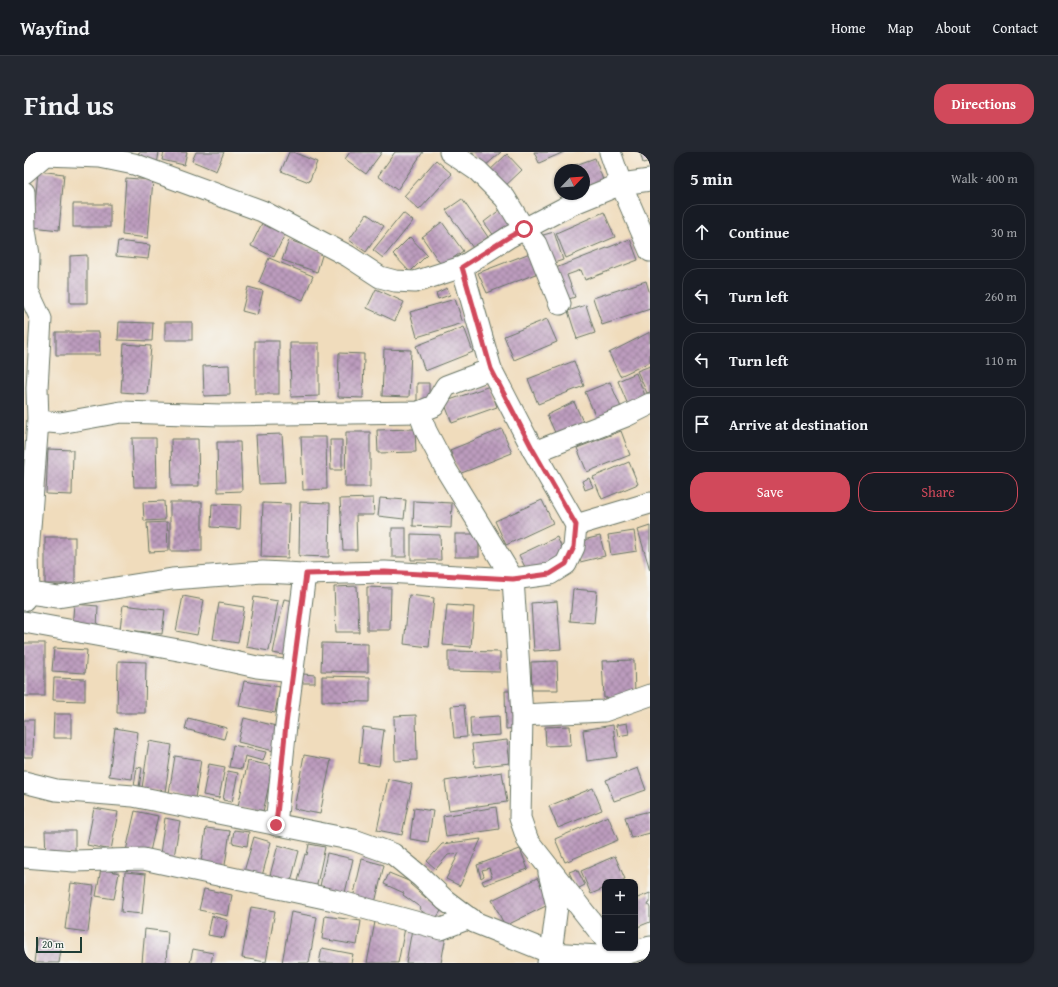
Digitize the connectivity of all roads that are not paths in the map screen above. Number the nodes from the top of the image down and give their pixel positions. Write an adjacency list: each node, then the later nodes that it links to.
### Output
1 (450, 152): 8 (street)
2 (610, 152): 6 (street)
3 (100, 154): 4 (street); 10 (street)
4 (24, 173)
5 (650, 180): 6 (street)
6 (621, 184): 8 (street); 9 (street)
7 (24, 192): 15 (street)
8 (524, 229): 10 (street); 11 (street)
9 (650, 251)
10 (462, 267): 12 (street)
11 (560, 304)
12 (491, 369): 14 (street); 16 (street)
13 (650, 404): 16 (street)
14 (419, 412): 15 (street); 20 (street)
15 (38, 420): 21 (street)
16 (533, 450): 18 (street)
17 (650, 503): 18 (street)
18 (576, 525): 20 (street)
19 (306, 574): 20 (street); 21 (street); 23 (street)
20 (513, 579): 25 (street)
21 (26, 596)
22 (24, 622): 23 (street)
23 (293, 671): 27 (street)
24 (650, 695): 25 (street)
25 (522, 716): 29 (street)
26 (24, 782): 27 (street)
27 (276, 825): 30 (street)
28 (24, 857): 30 (street)
29 (548, 866): 31 (street); 35 (street)
30 (470, 918): 35 (street)
31 (602, 937)
32 (638, 947): 33 (street)
33 (650, 947)
34 (602, 949): 35 (street)
35 (549, 958)

